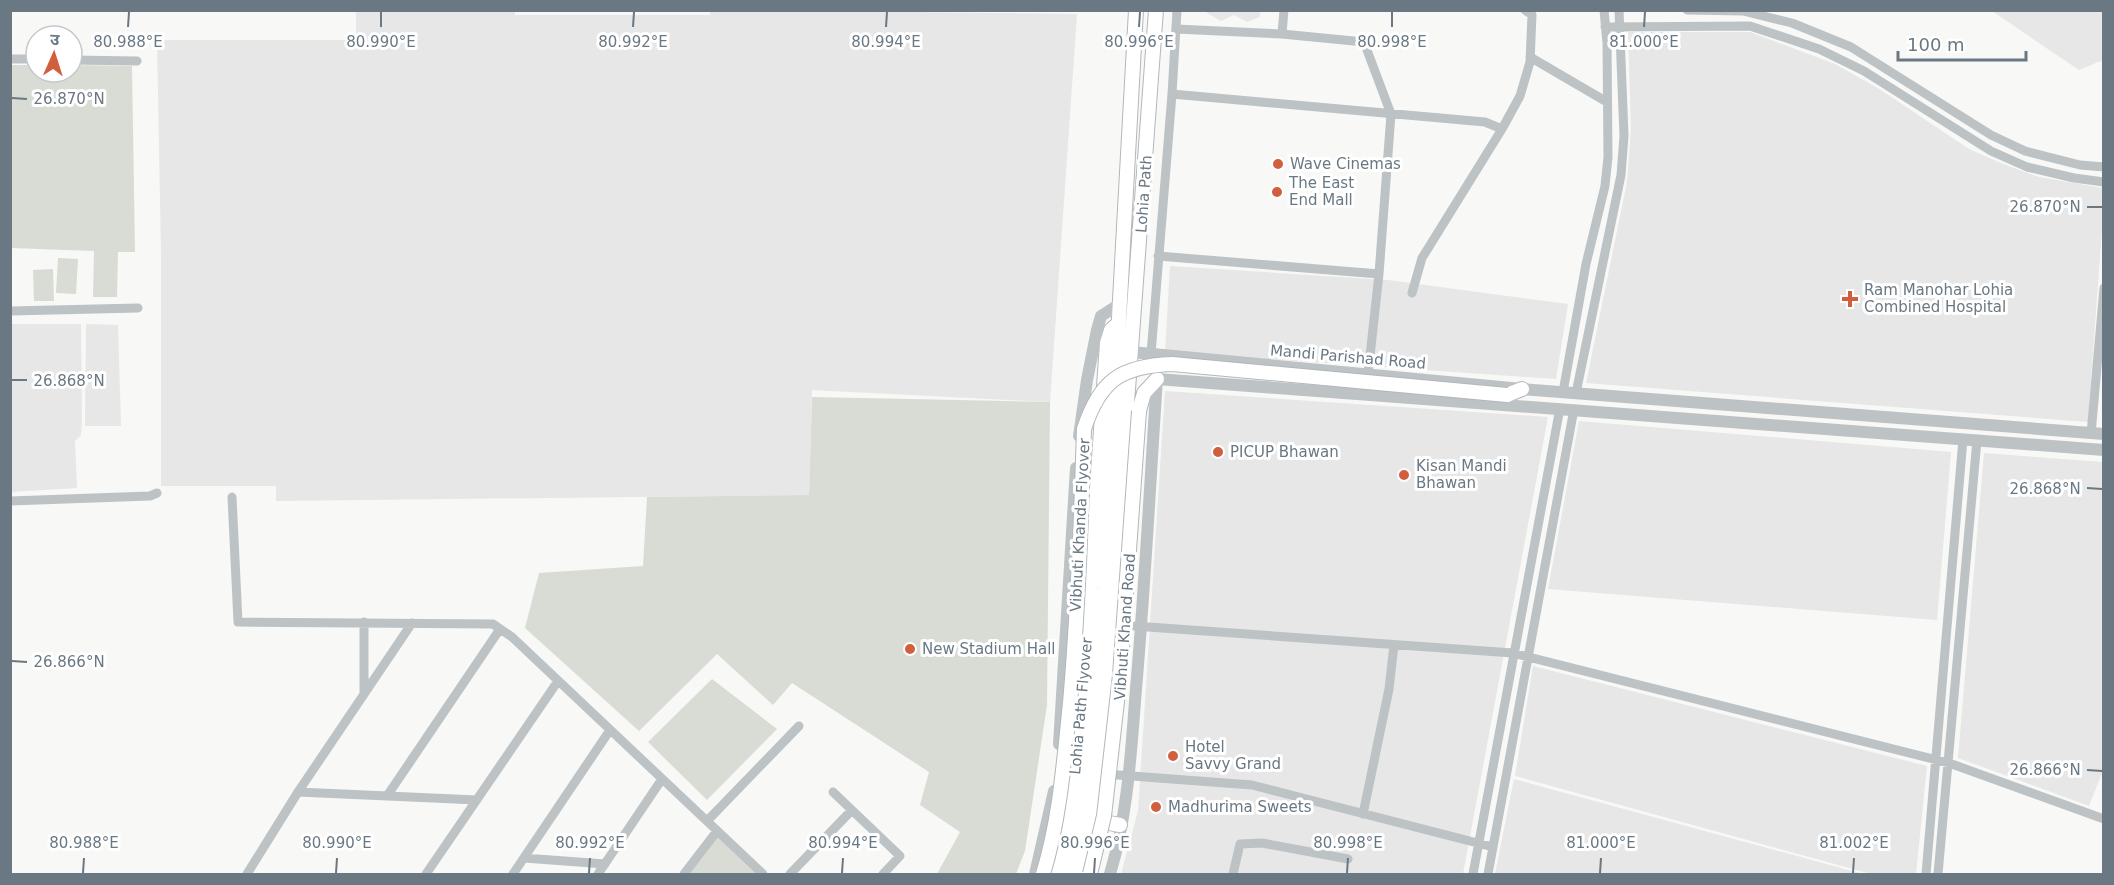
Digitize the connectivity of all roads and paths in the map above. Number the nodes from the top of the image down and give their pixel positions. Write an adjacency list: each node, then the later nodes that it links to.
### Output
1 (1136, 10): 28 (main road, Lohia Path)
2 (1156, 10): 34 (main road, Lohia Path)
3 (1177, 10): 12 (street)
4 (1284, 10): 13 (street)
5 (1525, 10): 14 (street)
6 (1604, 10): 10 (street)
7 (1619, 10): 11 (street)
8 (1688, 10): 9 (street); 21 (street)
9 (1689, 26): 11 (street); 22 (street)
10 (1605, 27): 11 (street); 18 (street)
11 (1620, 27): 24 (street)
12 (1176, 28): 13 (street); 17 (street)
13 (1282, 34): 19 (street)
14 (1530, 57): 18 (street); 20 (street)
15 (84, 60): 16 (street)
16 (137, 61)
17 (1172, 94): 19 (street); 26 (street)
18 (1607, 102): 23 (street)
19 (1390, 114): 20 (street); 27 (street)
20 (1502, 129): 30 (street)
21 (2103, 167)
22 (2103, 182)
23 (1600, 207): 24 (street); 25 (street)
24 (1612, 213): 25 (street); 43 (street)
25 (1595, 228): 42 (street)
26 (1158, 256): 27 (street); 35 (street)
27 (1378, 274): 37 (street)
28 (1120, 287): 31 (main road, Lohia Path Flyover)
29 (2103, 288): 46 (street)
30 (1412, 293)
31 (1120, 304): 66 (main road, Lohia Path Flyover); 97 (street)
32 (138, 308): 33 (street)
33 (10, 311)
34 (1131, 352): 35 (street, Mandi Parishad Road); 38 (main road, Lohia Path)
35 (1151, 354): 36 (street, Mandi Parishad Road)
36 (1200, 357): 37 (street, Mandi Parishad Road); 40 (street)
37 (1368, 374): 41 (street, Mandi Parishad Road)
38 (1130, 378): 55 (main road, Lohia Path Flyover)
39 (1157, 379): 40 (street); 56 (street, Vibhuti Khand Road); 102 (main road, bridge)
40 (1198, 381): 44 (street)
41 (1522, 389): 42 (street, Mandi Parishad Road); 98 (main road, Vibhuti Khanda Flyover, bridge)
42 (1563, 392): 43 (street, Mandi Parishad Road)
43 (1576, 393): 46 (street, Mandi Parishad Road)
44 (1560, 408): 45 (street); 59 (street)
45 (1574, 409): 47 (street); 60 (street)
46 (2097, 434)
47 (1963, 439): 48 (street); 65 (street)
48 (1977, 440): 49 (street); 67 (street)
49 (2103, 450)
50 (157, 493): 52 (street)
51 (232, 497): 53 (street)
52 (10, 501)
53 (364, 622): 54 (street); 62 (street)
54 (412, 623): 57 (street); 62 (street)
55 (1112, 625): 56 (street); 69 (main road, Lohia Path Flyover)
56 (1142, 626): 58 (street); 70 (street, Vibhuti Khand Road)
57 (500, 629): 61 (street); 75 (street)
58 (1394, 645): 59 (street); 78 (street)
59 (1513, 653): 60 (street); 68 (street)
60 (1528, 657): 65 (street); 74 (street)
61 (558, 681): 64 (street); 76 (street)
62 (364, 693): 72 (street)
63 (799, 726): 81 (street)
64 (610, 730): 71 (street); 86 (street)
65 (1935, 760): 67 (street); 107 (street)
66 (1084, 761): 99 (main road, Lohia Path Flyover); 100 (main road, Lohia Path Flyover)
67 (1949, 764): 79 (street); 108 (street)
68 (1491, 773): 74 (street); 84 (street)
69 (1100, 774): 70 (street); 80 (main road, Lohia Path Flyover)
70 (1129, 775): 78 (street); 82 (street, Vibhuti Khand Road)
71 (662, 779): 81 (street); 88 (street)
72 (298, 792): 75 (street); 89 (street)
73 (833, 792): 77 (street)
74 (1503, 794): 85 (street)
75 (387, 796): 76 (street)
76 (477, 800): 90 (street)
77 (852, 810): 95 (street); 96 (street)
78 (1364, 814): 84 (street)
79 (2102, 815)
80 (1093, 820): 82 (main road); 101 (main road, Lohia Path Flyover)
81 (707, 821): 83 (street)
82 (1120, 825): 103 (street, Vibhuti Khand Road)
83 (717, 831): 93 (street); 94 (street)
84 (1478, 844): 85 (street); 105 (street)
85 (1493, 847): 106 (street)
86 (524, 858): 88 (street); 91 (street)
87 (1348, 859): 104 (street)
88 (605, 864): 92 (street)
89 (247, 874)
90 (426, 874)
91 (513, 874)
92 (598, 874)
93 (684, 874)
94 (763, 874)
95 (790, 874)
96 (883, 874)
97 (1035, 874)
98 (1043, 874)
99 (1055, 874)
100 (1068, 874)
101 (1078, 874)
102 (1090, 874)
103 (1110, 874)
104 (1233, 874)
105 (1473, 874)
106 (1488, 874)
107 (1926, 874)
108 (1938, 874)

